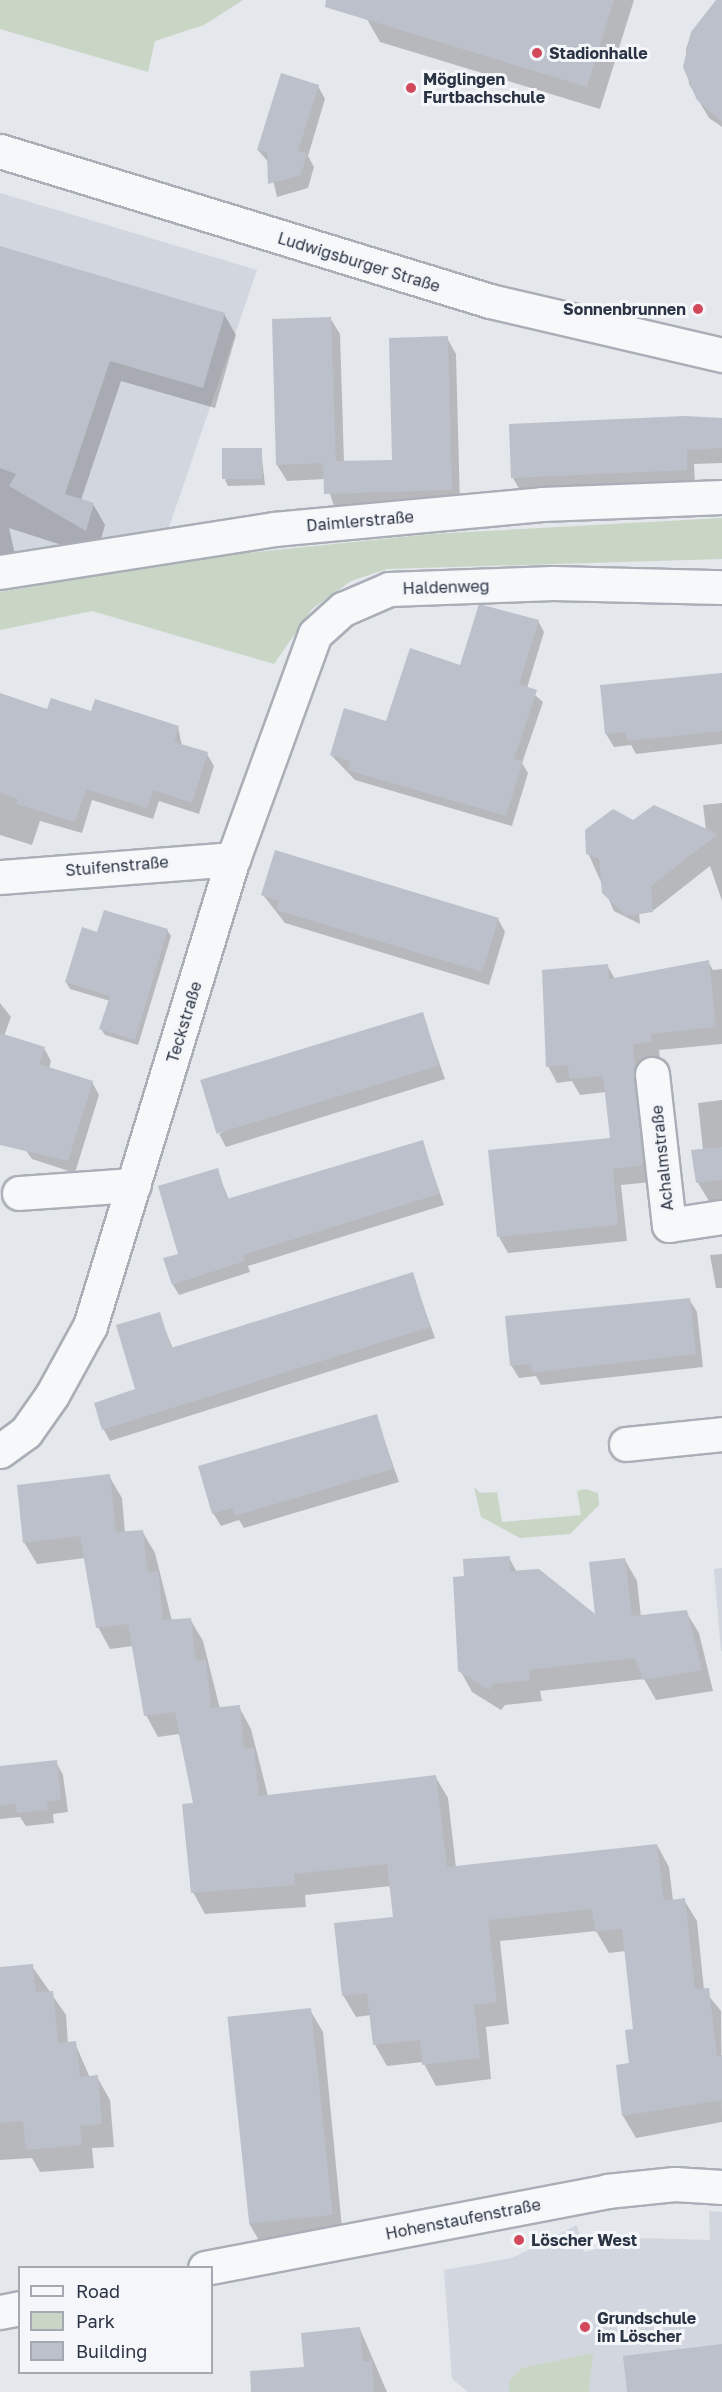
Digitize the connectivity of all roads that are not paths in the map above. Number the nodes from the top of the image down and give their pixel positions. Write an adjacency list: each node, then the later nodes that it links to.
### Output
1 (0, 151): 2 (street, Ludwigsburger Straße)
2 (722, 355)
3 (722, 497): 4 (street, Daimlerstraße)
4 (0, 572)
5 (722, 587): 6 (street, Haldenweg)
6 (233, 859): 7 (street, Stuifenstraße); 9 (street, Teckstraße)
7 (0, 877)
8 (652, 1074): 11 (street, Achalmstraße)
9 (134, 1185): 10 (street); 14 (street, Teckstraße)
10 (20, 1193)
11 (722, 1218)
12 (722, 1434): 13 (street)
13 (626, 1444)
14 (0, 1451)
15 (722, 2187): 16 (street, Hohenstaufenstraße)
16 (213, 2266)
17 (18, 2308): 18 (street)
18 (0, 2312)

